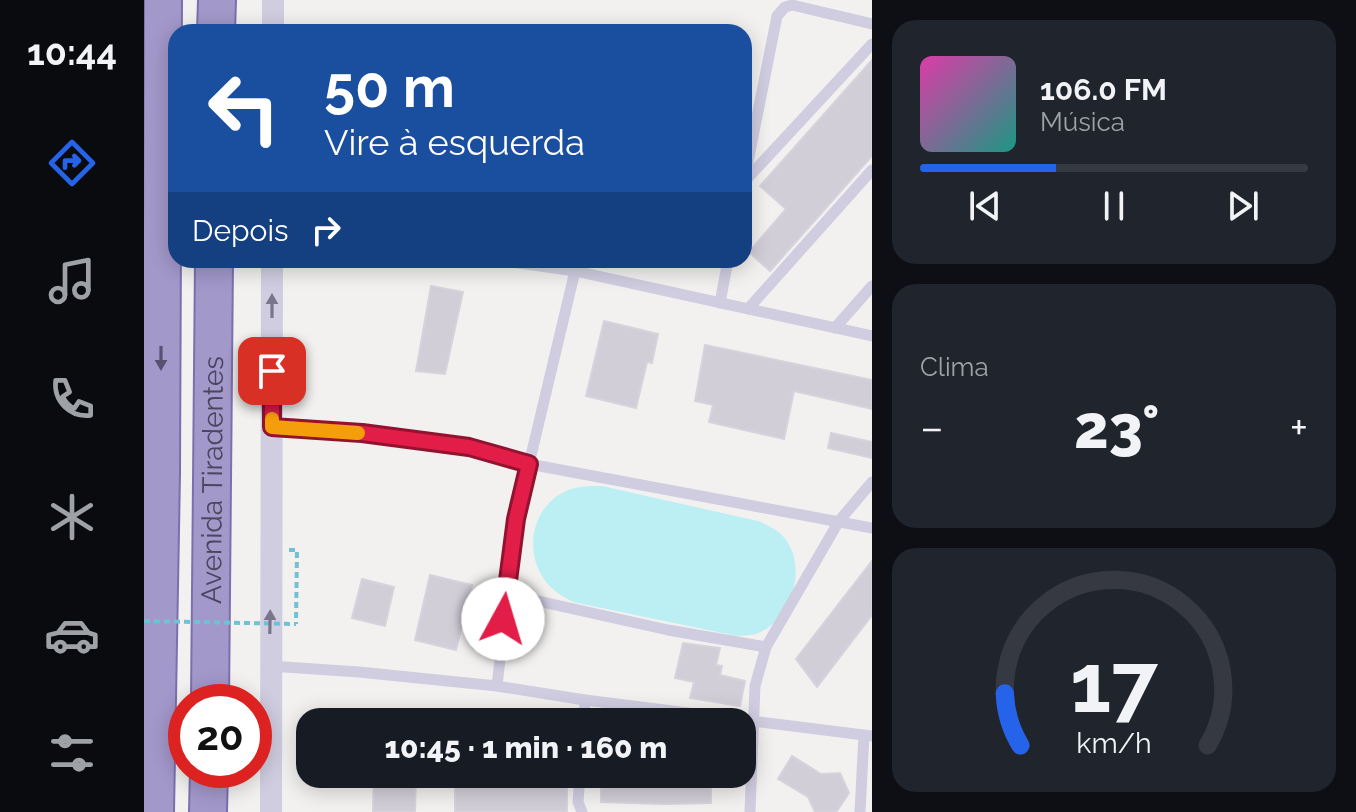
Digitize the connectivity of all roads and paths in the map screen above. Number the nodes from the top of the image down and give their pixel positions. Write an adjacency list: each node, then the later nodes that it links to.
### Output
1 (163, 0): 37 (highway, Avenida Tiradentes, one-way to 37)
2 (217, 0): 4 (highway)
3 (273, 0): 5 (street)
4 (216, 24)
5 (273, 24)
6 (872, 24): 8 (lane)
7 (872, 44): 10 (lane)
8 (752, 142)
9 (872, 170): 18 (lane)
10 (752, 173)
11 (214, 268): 31 (highway, Avenida Tiradentes)
12 (272, 268): 21 (street, one-way to 12)
13 (554, 268): 15 (lane)
14 (727, 268): 17 (lane)
15 (575, 271): 17 (lane); 22 (lane)
16 (872, 286): 19 (lane)
17 (720, 303): 18 (lane)
18 (748, 309): 19 (lane)
19 (835, 328): 20 (lane)
20 (872, 336)
21 (272, 427): 22 (lane); 30 (street, one-way to 21)
22 (529, 464): 24 (lane); 26 (lane)
23 (872, 482): 24 (lane)
24 (839, 521): 25 (lane); 29 (lane)
25 (872, 528)
26 (506, 594): 29 (lane); 32 (lane)
27 (144, 621): 28 (path, bridge)
28 (296, 624)
29 (766, 647): 36 (lane)
30 (270, 666): 32 (lane); 45 (street)
31 (210, 684)
32 (497, 686): 33 (lane)
33 (585, 700): 34 (lane); 35 (lane)
34 (585, 708)
35 (649, 708)
36 (753, 708)
37 (150, 722): 43 (highway, Avenida Tiradentes)
38 (756, 722): 39 (lane)
39 (868, 736): 48 (lane)
40 (209, 788): 44 (highway)
41 (579, 788): 46 (lane)
42 (751, 788): 47 (lane)
43 (155, 812)
44 (208, 812)
45 (271, 812)
46 (582, 812)
47 (750, 812)
48 (860, 812)

